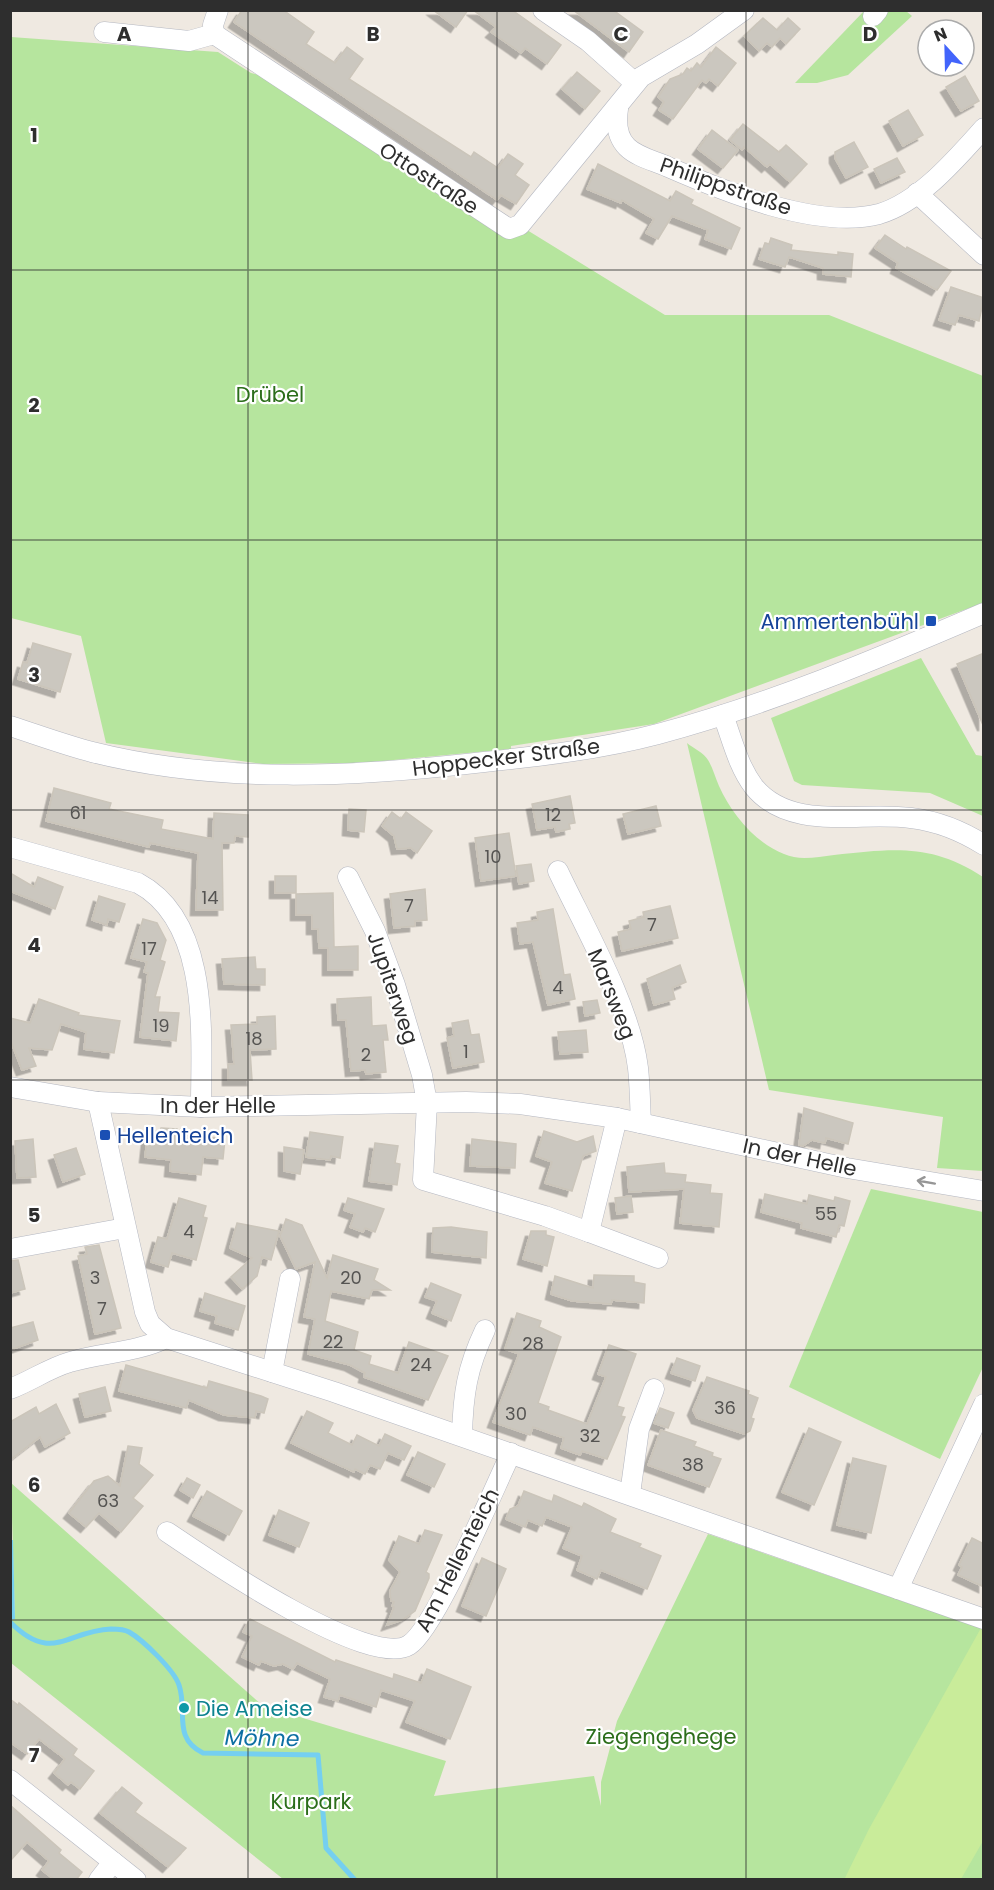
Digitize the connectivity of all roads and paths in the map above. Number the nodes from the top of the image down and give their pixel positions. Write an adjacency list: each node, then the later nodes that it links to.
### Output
1 (218, 10): 5 (street)
2 (543, 10): 6 (street)
3 (744, 10): 6 (street)
4 (104, 32): 5 (street)
5 (214, 34): 7 (street, Ottostraße)
6 (635, 83): 7 (street)
7 (618, 109): 9 (street, Philippstraße)
8 (984, 128): 9 (street, Philippstraße)
9 (917, 193): 10 (street)
10 (984, 255)
11 (984, 613): 12 (street, Hoppecker Straße)
12 (723, 715): 13 (street, Hoppecker Straße); 14 (street)
13 (10, 726)
14 (984, 845)
15 (10, 847): 21 (street)
16 (558, 870): 23 (street, Marsweg)
17 (348, 877): 20 (street, Jupiterweg)
18 (10, 1087): 19 (street, In der Helle)
19 (98, 1102): 21 (street, In der Helle); 25 (street)
20 (428, 1103): 21 (street, In der Helle); 22 (street, In der Helle); 26 (street)
21 (201, 1107)
22 (617, 1118): 23 (street, In der Helle); 26 (street)
23 (641, 1124): 24 (street, In der Helle, one-way to 23)
24 (984, 1191)
25 (125, 1228): 27 (street); 31 (street)
26 (589, 1232): 28 (street)
27 (10, 1249)
28 (658, 1258)
29 (290, 1279): 32 (street)
30 (485, 1330): 36 (street)
31 (166, 1338): 32 (street); 33 (street)
32 (272, 1372): 36 (street)
33 (10, 1389)
34 (654, 1389): 38 (street)
35 (984, 1404): 40 (street)
36 (462, 1436): 37 (street)
37 (511, 1453): 38 (street); 39 (street, Am Hellenteich)
38 (630, 1494): 40 (street)
39 (166, 1532)
40 (898, 1589): 41 (street)
41 (984, 1619)
42 (10, 1780): 43 (street)
43 (113, 1862): 44 (street); 45 (street)
44 (99, 1880)
45 (136, 1880)

